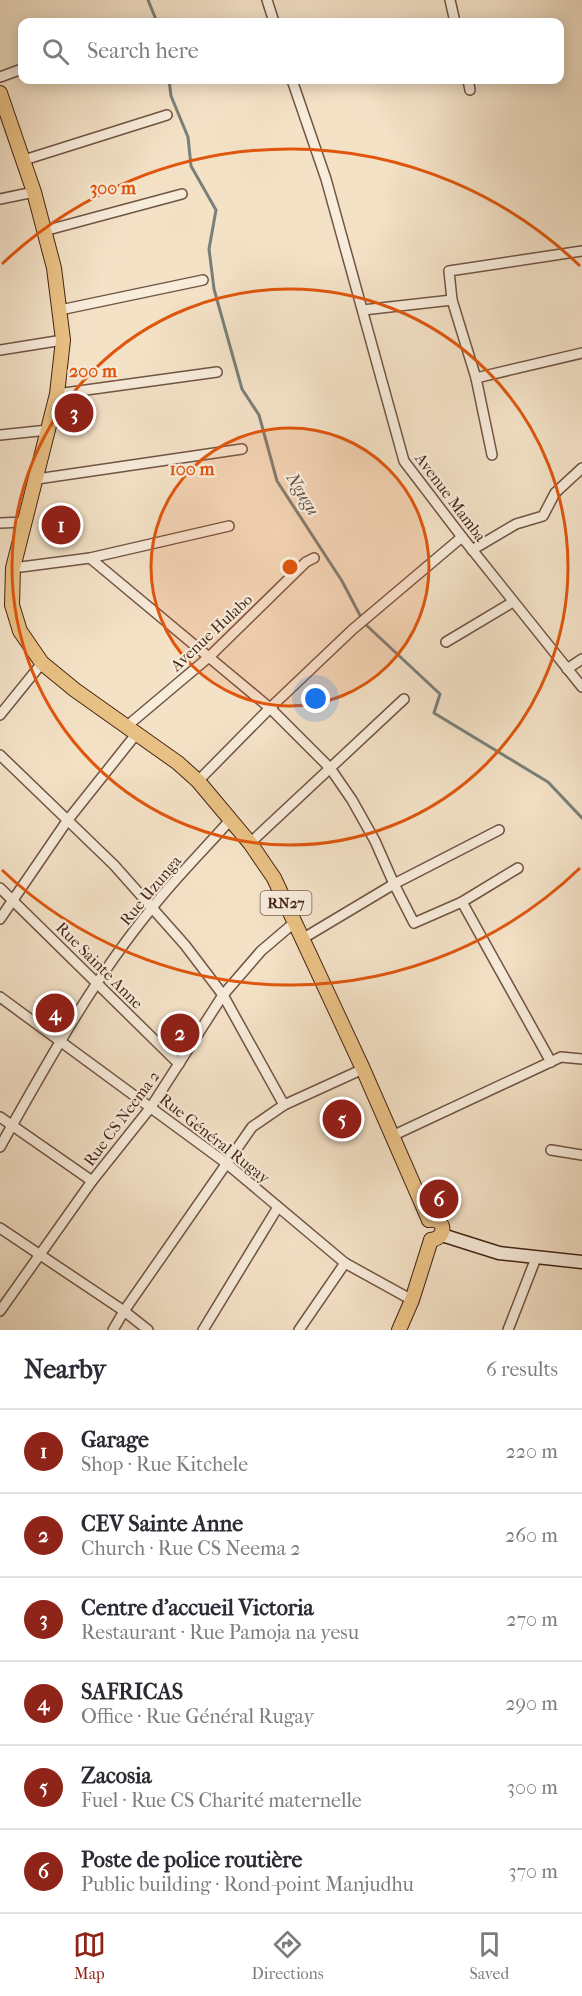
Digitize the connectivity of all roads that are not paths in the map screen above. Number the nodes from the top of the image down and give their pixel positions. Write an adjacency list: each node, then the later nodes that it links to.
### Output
1 (267, 0): 3 (street)
2 (450, 0): 4 (street)
3 (273, 18)
4 (454, 18)
5 (18, 70): 6 (street)
6 (0, 77)
7 (293, 84): 21 (street, Avenue Mamba)
8 (469, 84): 9 (street)
9 (470, 90)
10 (0, 93): 12 (main road, RN27)
11 (167, 115): 12 (street)
12 (24, 160): 13 (main road, RN27)
13 (34, 192): 15 (street); 16 (main road, RN27)
14 (182, 194): 16 (street)
15 (0, 199)
16 (44, 231): 20 (main road, RN27)
17 (582, 251): 19 (street)
18 (203, 280): 20 (street)
19 (452, 300): 21 (street); 26 (street)
20 (60, 310): 22 (main road, RN27)
21 (363, 310): 37 (street, Avenue Mamba)
22 (63, 340): 23 (street); 27 (main road, RN27)
23 (0, 350)
24 (582, 353): 26 (street)
25 (217, 372): 27 (street)
26 (476, 378): 31 (street)
27 (57, 394): 28 (main road, RN27)
28 (48, 430): 29 (street); 33 (main road, RN27)
29 (0, 435)
30 (242, 449): 33 (street)
31 (492, 455)
32 (582, 468): 38 (street)
33 (37, 479): 34 (main road, RN27)
34 (25, 522): 35 (street); 41 (main road, RN27)
35 (0, 523)
36 (229, 526): 39 (street)
37 (462, 537): 38 (street, Avenue Mamba); 52 (street)
38 (472, 550): 42 (street, Avenue Mamba)
39 (90, 558): 41 (street); 44 (street)
40 (314, 558): 44 (street, Avenue Hulabo)
41 (13, 568): 46 (main road, RN27)
42 (513, 602): 43 (street); 47 (street, Avenue Mamba)
43 (446, 642)
44 (209, 657): 52 (street); 54 (street, Avenue Hulabo)
45 (582, 658): 47 (street)
46 (42, 663): 50 (street); 54 (main road, RN27)
47 (567, 669): 48 (street, Avenue Mamba)
48 (582, 687)
49 (0, 697): 50 (street)
50 (12, 698): 53 (street)
51 (404, 699): 56 (street)
52 (270, 708): 56 (street); 57 (street)
53 (0, 715)
54 (132, 730): 57 (main road, RN27); 59 (street, Avenue Hulabo)
55 (0, 755): 59 (street)
56 (330, 768): 61 (street); 63 (street)
57 (198, 780): 58 (main road, RN27)
58 (231, 819): 61 (main road, RN27); 67 (street, Rue Uzunga)
59 (68, 821): 65 (street, Avenue Hulabo); 67 (street)
60 (499, 830): 63 (street)
61 (250, 843): 69 (main road, RN27)
62 (518, 868): 66 (street)
63 (393, 884): 66 (street); 70 (street)
64 (0, 888): 65 (street, Rue Sainte Anne)
65 (14, 900): 68 (street, Avenue Hulabo); 71 (street, Rue Sainte Anne)
66 (462, 902): 76 (street)
67 (151, 908): 71 (street, Rue Uzunga); 72 (street)
68 (0, 919)
69 (295, 922): 70 (main road, RN27); 72 (street, Rue CS Neema 2)
70 (302, 939): 78 (main road, RN27)
71 (97, 984): 74 (street, Rue Uzunga); 77 (street, Rue Sainte Anne)
72 (223, 995): 77 (street, Rue CS Neema 2); 79 (street)
73 (0, 997): 74 (street, Rue Général Rugay)
74 (60, 1042): 80 (street, Rue Général Rugay); 82 (street, Rue Uzunga)
75 (582, 1059): 76 (street)
76 (551, 1062): 83 (street)
77 (179, 1064): 80 (street, Rue CS Neema 2)
78 (363, 1069): 79 (street); 83 (main road, RN27)
79 (284, 1105): 87 (street)
80 (151, 1107): 87 (street, Rue Général Rugay); 88 (street, Rue CS Neema 2)
81 (0, 1117): 82 (street)
82 (12, 1125): 84 (street, Rue Uzunga); 88 (street)
83 (392, 1136): 91 (main road, RN27)
84 (0, 1147)
85 (551, 1150): 86 (street)
86 (582, 1155)
87 (226, 1163): 89 (street, Rue Général Rugay); 98 (street)
88 (92, 1181): 92 (street, Rue CS Neema 2)
89 (278, 1207): 95 (street, Rue Général Rugay); 101 (street)
90 (0, 1228): 92 (street)
91 (436, 1237): 93 (main road); 96 (main road, RN27)
92 (40, 1255): 97 (street, Rue CS Neema 2); 98 (street)
93 (536, 1258): 94 (main road); 104 (street)
94 (582, 1262)
95 (345, 1263): 96 (street, Rue Général Rugay); 102 (street)
96 (412, 1300): 103 (main road, RN27)
97 (0, 1311)
98 (124, 1311): 99 (street); 100 (street)
99 (113, 1330)
100 (148, 1330)
101 (203, 1330)
102 (300, 1330)
103 (399, 1330)
104 (508, 1330)

